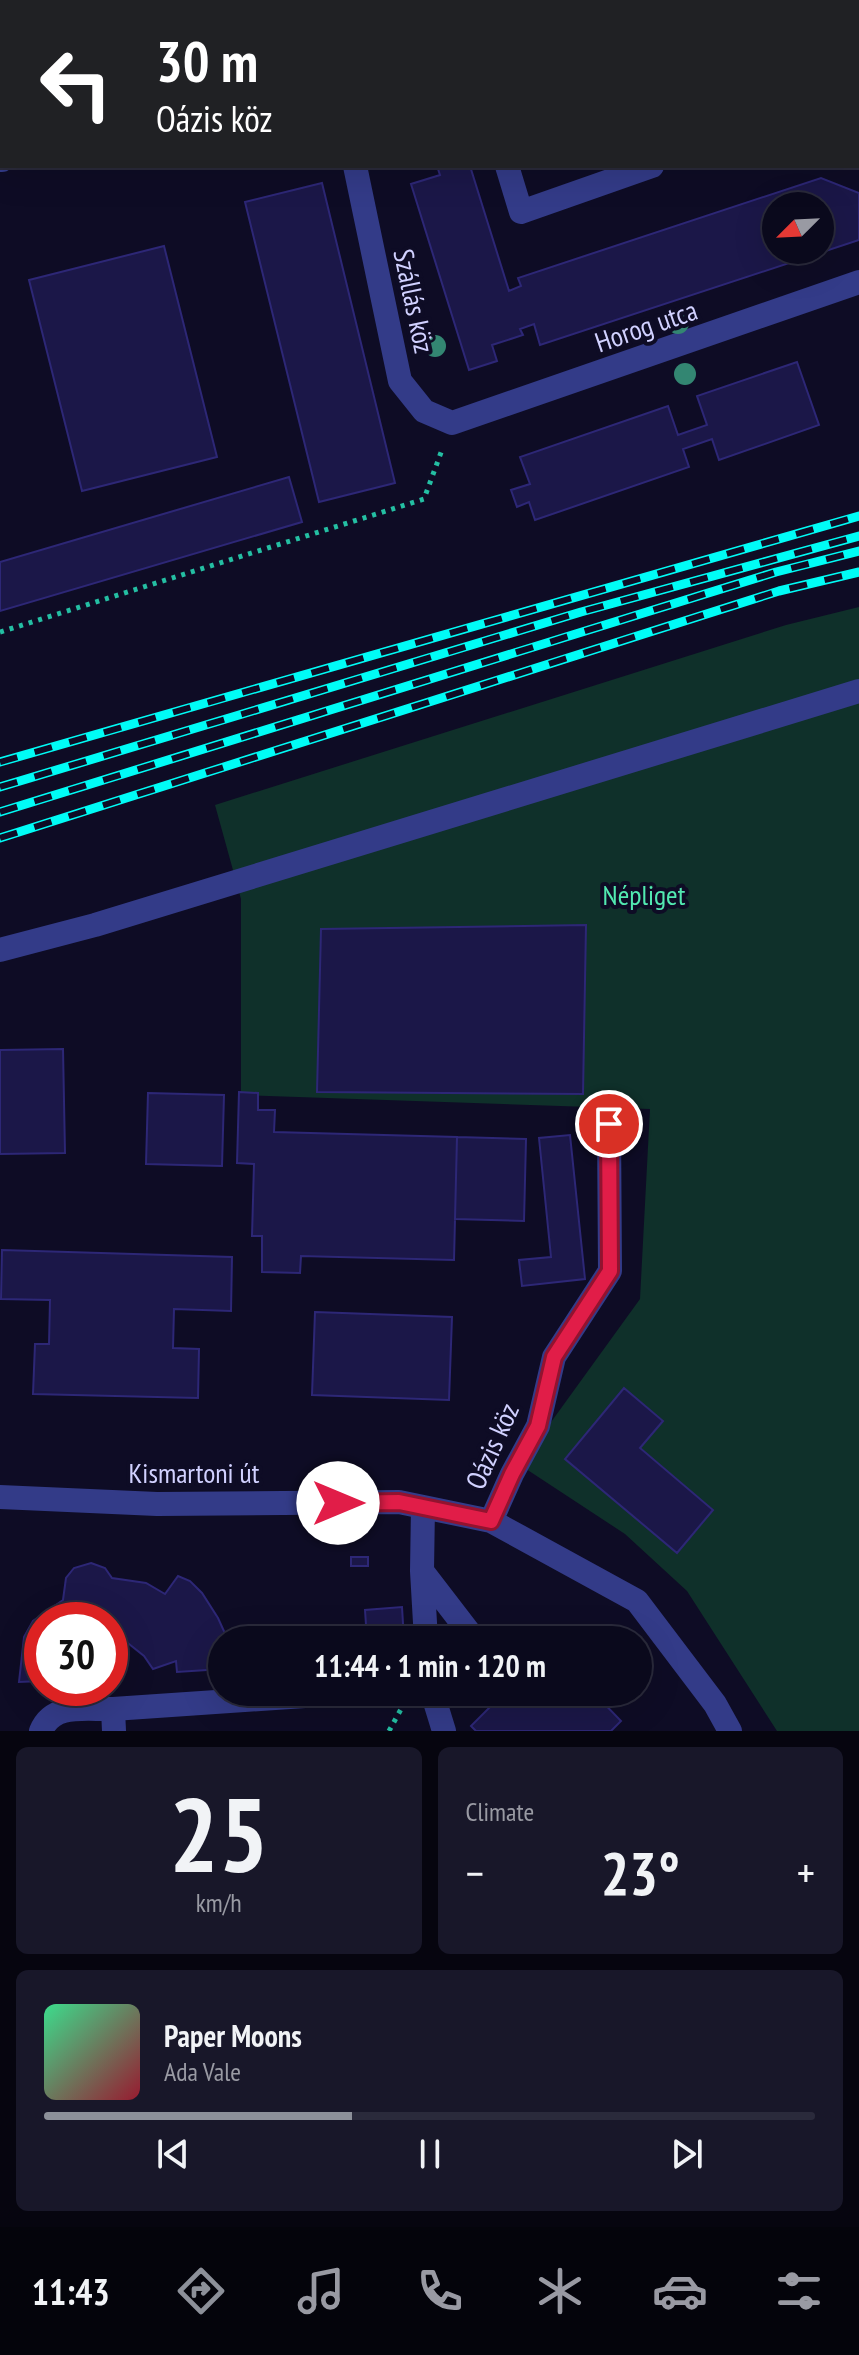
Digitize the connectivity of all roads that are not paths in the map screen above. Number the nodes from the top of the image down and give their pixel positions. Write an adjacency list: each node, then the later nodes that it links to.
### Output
1 (355, 168): 5 (street, Szállás köz)
2 (508, 168): 3 (street)
3 (646, 168)
4 (859, 282): 5 (street, Horog utca)
5 (452, 423)
6 (859, 691): 7 (street)
7 (0, 950)
8 (609, 1124): 11 (street, Oázis köz)
9 (0, 1497): 10 (street, Kismartoni út)
10 (423, 1507): 11 (street, Kismartoni út); 12 (street)
11 (491, 1521): 20 (street, Kismartoni út)
12 (422, 1571): 13 (street); 14 (street)
13 (425, 1626)
14 (464, 1626)
15 (239, 1706): 17 (street)
16 (436, 1706): 19 (street)
17 (114, 1720): 18 (street)
18 (41, 1731)
19 (444, 1731)
20 (730, 1731)

